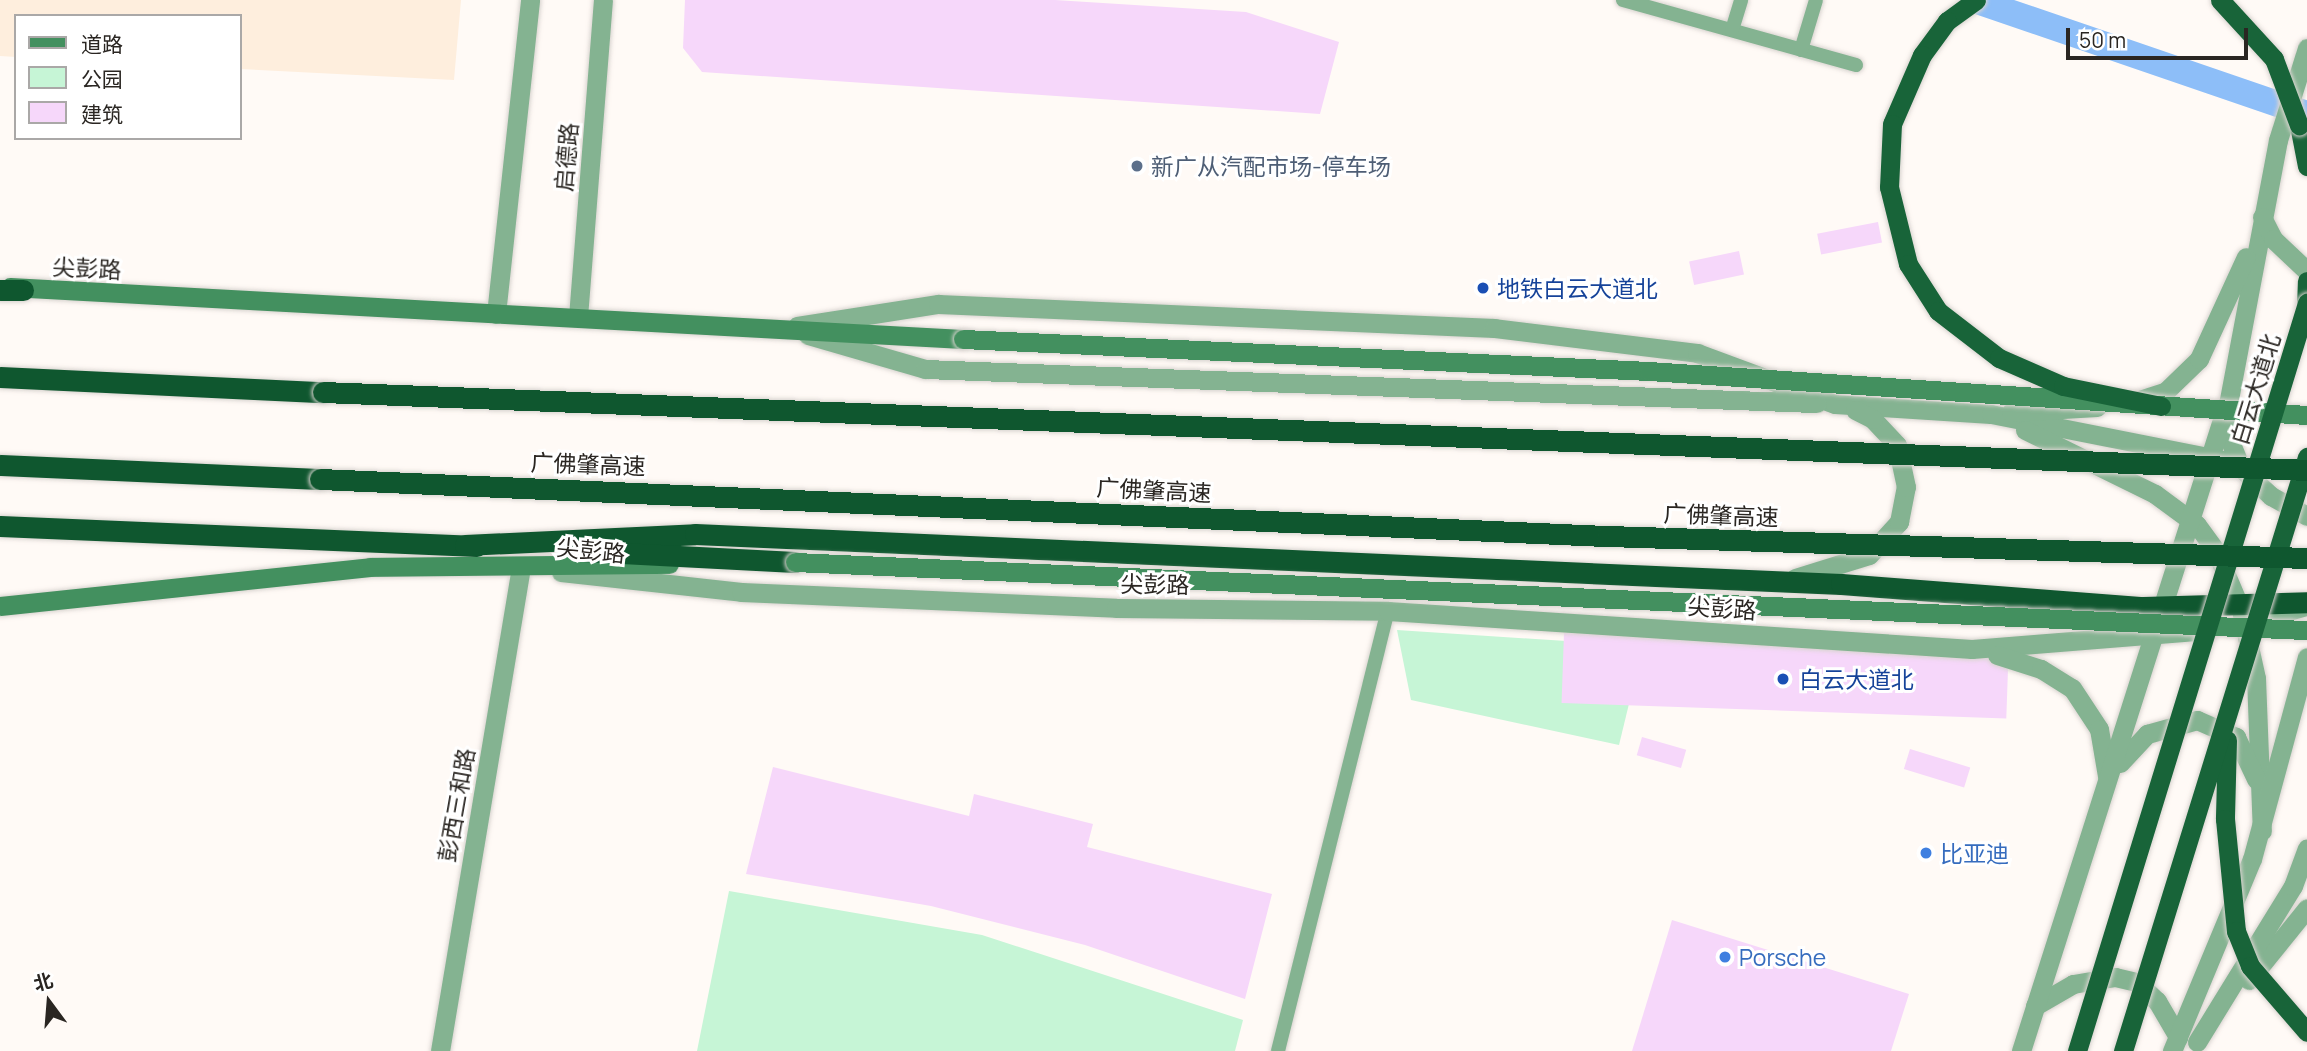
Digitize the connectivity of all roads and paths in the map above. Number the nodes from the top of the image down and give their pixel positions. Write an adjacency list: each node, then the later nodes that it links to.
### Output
1 (530, 0): 21 (street)
2 (603, 0): 22 (street, 启德路)
3 (1623, 0): 8 (lane)
4 (1741, 0): 9 (lane)
5 (1816, 0): 10 (lane)
6 (1976, 0): 27 (highway, bridge)
7 (2220, 0): 13 (highway, bridge)
8 (1662, 5): 9 (lane)
9 (1732, 30): 10 (lane)
10 (1801, 50): 12 (lane)
11 (2306, 50): 14 (street)
12 (1856, 65)
13 (2307, 166)
14 (2262, 217): 15 (street); 26 (street); 28 (street)
15 (2307, 271)
16 (2307, 281): 20 (highway, 白云大道北)
17 (0, 284): 19 (main road, 尖彭路)
18 (0, 290): 19 (highway)
19 (23, 290): 21 (main road, 尖彭路)
20 (2306, 305): 60 (highway, 白云大道北, bridge)
21 (496, 314): 22 (main road, 尖彭路)
22 (578, 317): 23 (main road, 尖彭路)
23 (784, 328): 25 (street); 25 (street, 尖彭路); 27 (main road, bridge)
24 (0, 377): 34 (highway, bridge)
25 (1835, 404): 28 (street, 尖彭路); 42 (street)
26 (2227, 404): 30 (street); 32 (street)
27 (2161, 407): 29 (main road, bridge)
28 (1991, 414): 30 (street, 尖彭路); 51 (street)
29 (2304, 415)
30 (2212, 456): 32 (street, 尖彭路); 50 (street)
31 (2307, 457): 49 (highway, bridge)
32 (2239, 464): 35 (street, 尖彭路); 36 (street)
33 (0, 465): 39 (highway, 广佛肇高速, bridge)
34 (2307, 470)
35 (2307, 486)
36 (2307, 516)
37 (0, 526): 38 (highway)
38 (465, 545): 40 (highway); 42 (highway)
39 (2307, 558)
40 (795, 562): 41 (main road); 46 (main road, bridge)
41 (521, 567): 44 (main road, 尖彭路); 45 (street, 尖彭路); 57 (street, 彭西三和路)
42 (1777, 581): 43 (highway)
43 (2307, 604): 47 (street, 尖彭路)
44 (0, 606)
45 (1388, 611): 47 (street, 尖彭路); 58 (lane)
46 (2307, 630)
47 (1972, 649): 50 (street)
48 (2307, 657): 51 (street)
49 (2231, 702): 55 (highway, bridge); 61 (highway, bridge)
50 (2107, 785): 51 (street); 54 (street)
51 (2262, 831): 56 (street)
52 (2307, 848): 56 (street)
53 (2307, 908): 56 (street)
54 (2035, 1006): 56 (street); 59 (street)
55 (2307, 1032)
56 (2184, 1045)
57 (440, 1051)
58 (1278, 1051)
59 (2021, 1051)
60 (2077, 1051)
61 (2123, 1051)

